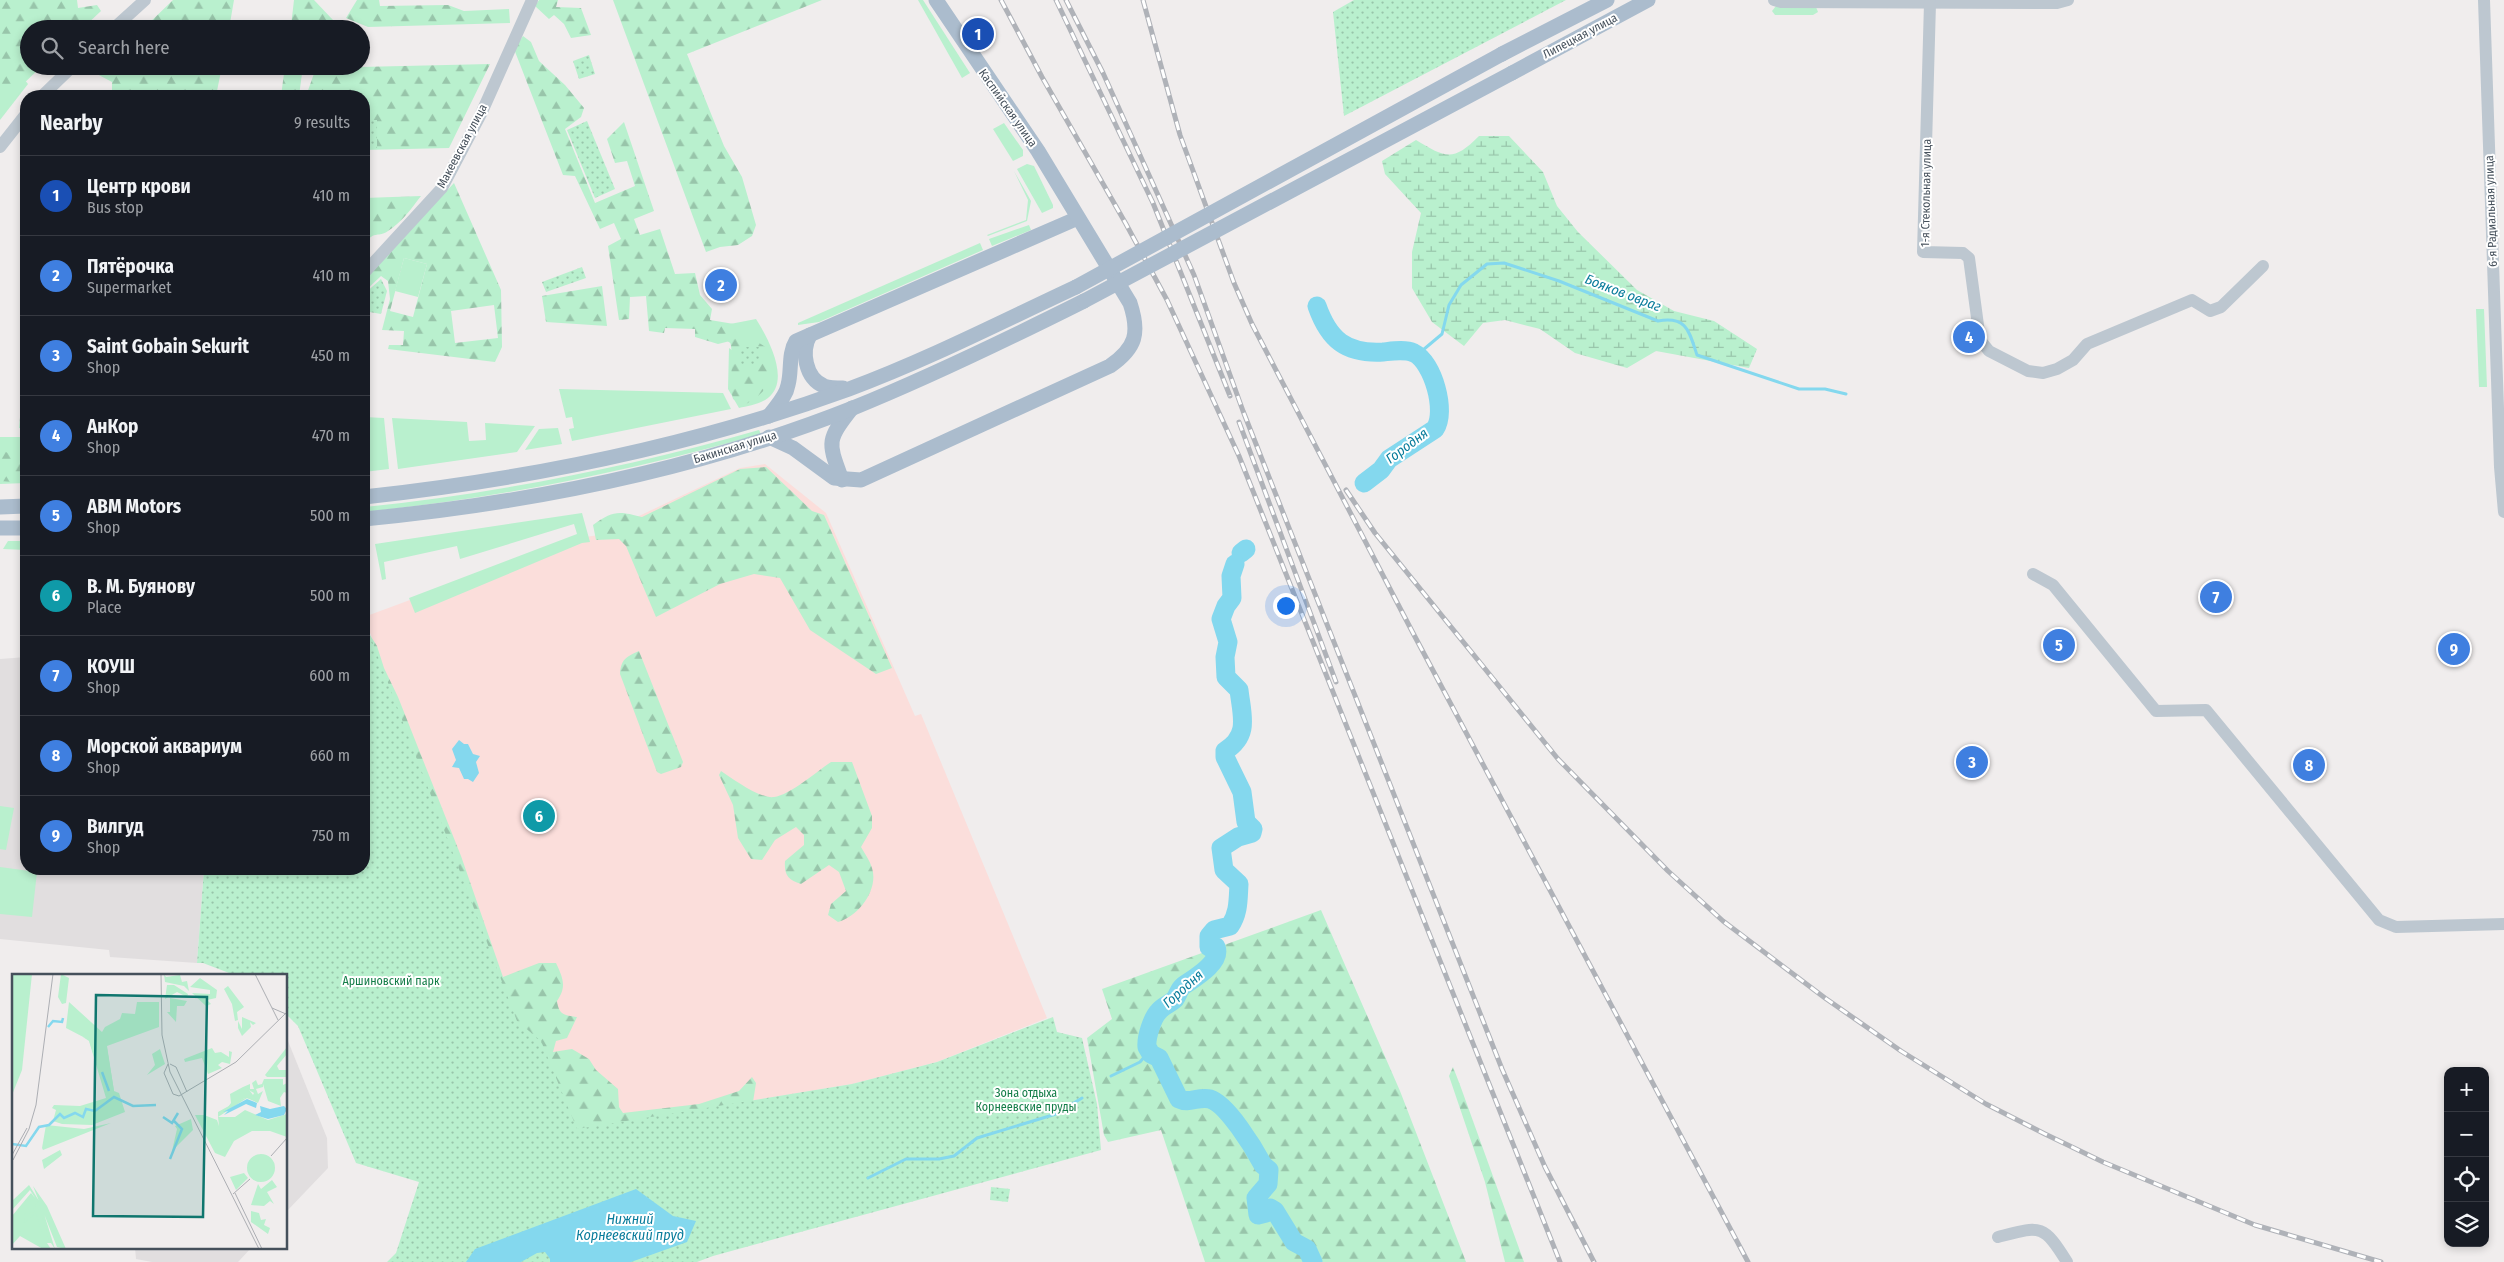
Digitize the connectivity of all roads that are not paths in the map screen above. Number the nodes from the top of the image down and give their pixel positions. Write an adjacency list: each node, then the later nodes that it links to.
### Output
1 (144, 0): 10 (street)
2 (532, 0): 16 (street, Макеевская улица)
3 (936, 0): 15 (main road, Каспийская улица)
4 (1607, 0): 18 (main road, Липецкая улица, bridge)
5 (1648, 0): 19 (main road, Липецкая улица, bridge)
6 (1774, 0): 9 (street)
7 (2068, 0): 9 (street)
8 (2484, 0): 23 (street, 6-я Радиальная улица)
9 (1930, 3): 17 (street, 1-я Стекольная улица)
10 (123, 20)
11 (64, 75): 12 (street)
12 (48, 90)
13 (20, 122): 14 (street)
14 (0, 147)
15 (1078, 218): 20 (main road); 26 (main road, Каспийская улица)
16 (370, 266)
17 (2262, 266)
18 (1076, 287): 21 (main road, Бакинская улица)
19 (1084, 301): 22 (main road, Бакинская улица)
20 (810, 334): 21 (main road); 24 (main road)
21 (850, 388): 24 (main road, Бакинская улица)
22 (852, 408): 25 (main road, Бакинская улица); 26 (main road)
23 (2501, 410): 30 (street, 6-я Радиальная улица)
24 (769, 416): 27 (main road, Бакинская улица)
25 (769, 437): 26 (main road); 31 (main road, Бакинская улица)
26 (842, 480)
27 (370, 495)
28 (20, 506): 29 (main road)
29 (0, 507)
30 (2504, 512)
31 (370, 518)
32 (0, 528): 33 (main road)
33 (20, 528)
34 (2033, 574): 35 (street)
35 (2504, 924)
36 (1998, 1237): 37 (street)
37 (2066, 1262)

